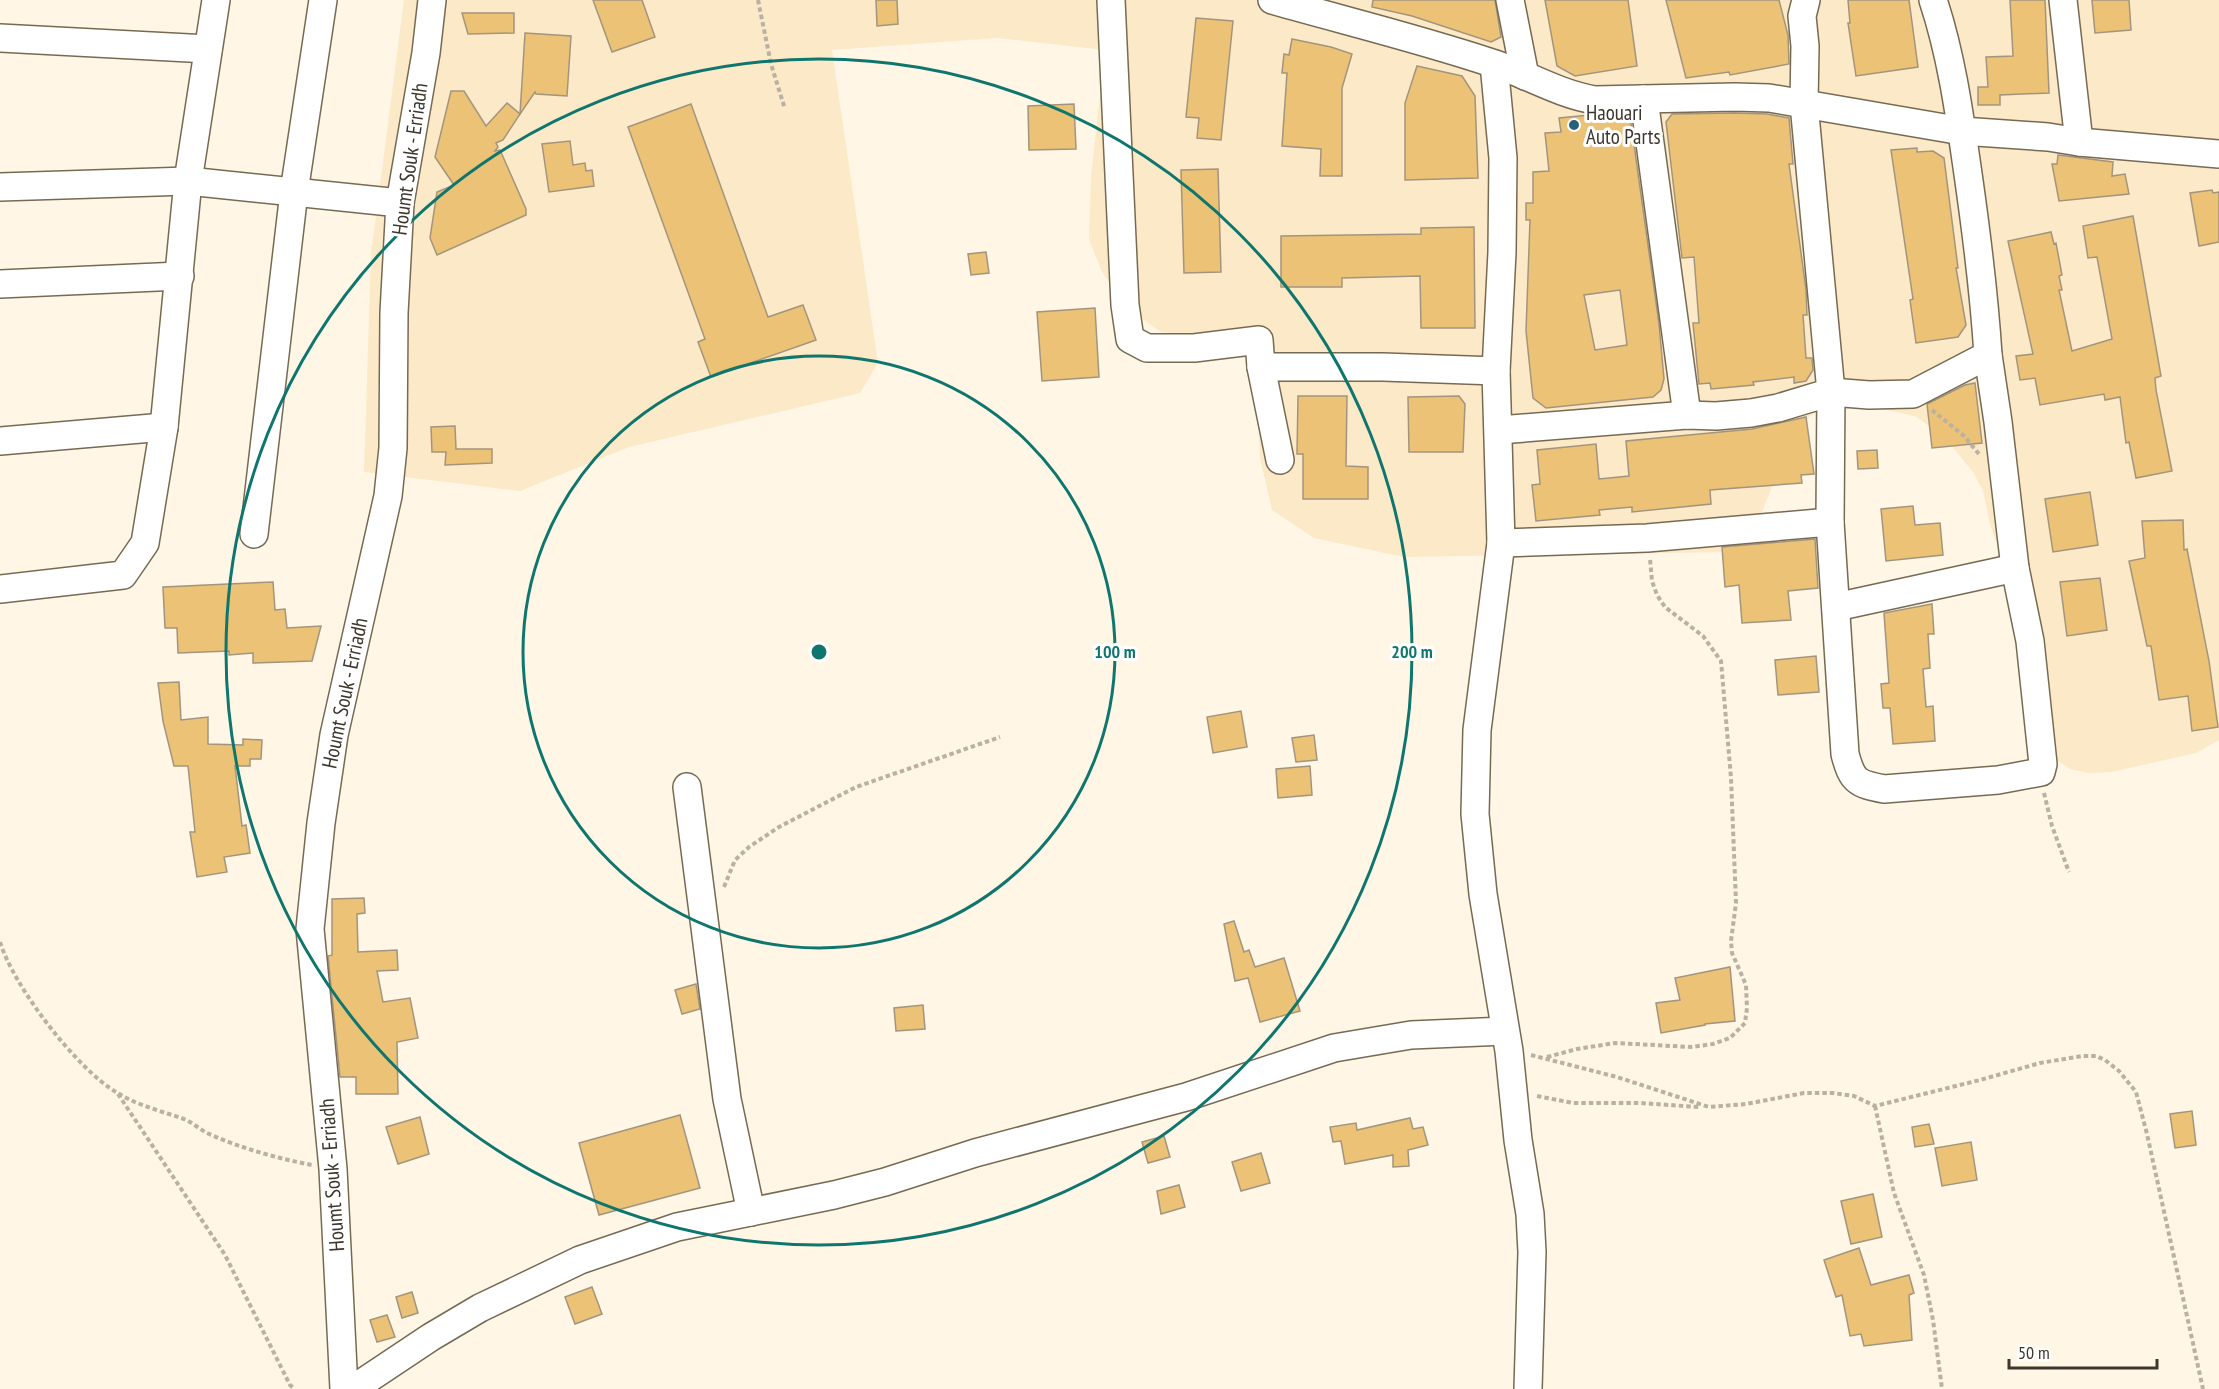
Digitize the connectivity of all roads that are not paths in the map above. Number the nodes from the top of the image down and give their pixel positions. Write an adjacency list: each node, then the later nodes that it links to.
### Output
1 (216, 0): 11 (street)
2 (323, 0): 21 (street)
3 (432, 0): 22 (street, Houmt Souk - Erriadh)
4 (1111, 0): 26 (street)
5 (1272, 0): 12 (street)
6 (1510, 0): 13 (street)
7 (1806, 0): 15 (street)
8 (1933, 0): 16 (street)
9 (2063, 0): 17 (street)
10 (0, 38): 11 (street)
11 (208, 49): 19 (street)
12 (1494, 64): 13 (street); 27 (street)
13 (1525, 76): 14 (street)
14 (1644, 99): 15 (street); 29 (street)
15 (1804, 104): 16 (street); 28 (street)
16 (1962, 131): 17 (street); 25 (street)
17 (2079, 142): 18 (street)
18 (2219, 154)
19 (188, 181): 20 (street); 21 (street); 23 (street)
20 (0, 187)
21 (294, 192): 22 (street); 35 (street)
22 (400, 203): 43 (street, Houmt Souk - Erriadh)
23 (180, 276): 24 (street); 30 (street)
24 (0, 284)
25 (1988, 355): 28 (street); 37 (street)
26 (1261, 367): 27 (street); 33 (street)
27 (1496, 371): 31 (street)
28 (1831, 392): 29 (street); 34 (street)
29 (1687, 415): 31 (street)
30 (164, 427): 32 (street); 38 (street)
31 (1499, 430): 36 (street)
32 (0, 441)
33 (1280, 460)
34 (1830, 522): 36 (street); 39 (street)
35 (254, 534)
36 (1501, 543): 41 (street)
37 (2015, 568): 39 (street); 39 (street)
38 (0, 589)
39 (1836, 607)
40 (687, 787): 42 (street)
41 (1507, 1041): 42 (street); 45 (street)
42 (751, 1212): 44 (street)
43 (344, 1389)
44 (353, 1389)
45 (1528, 1389)

